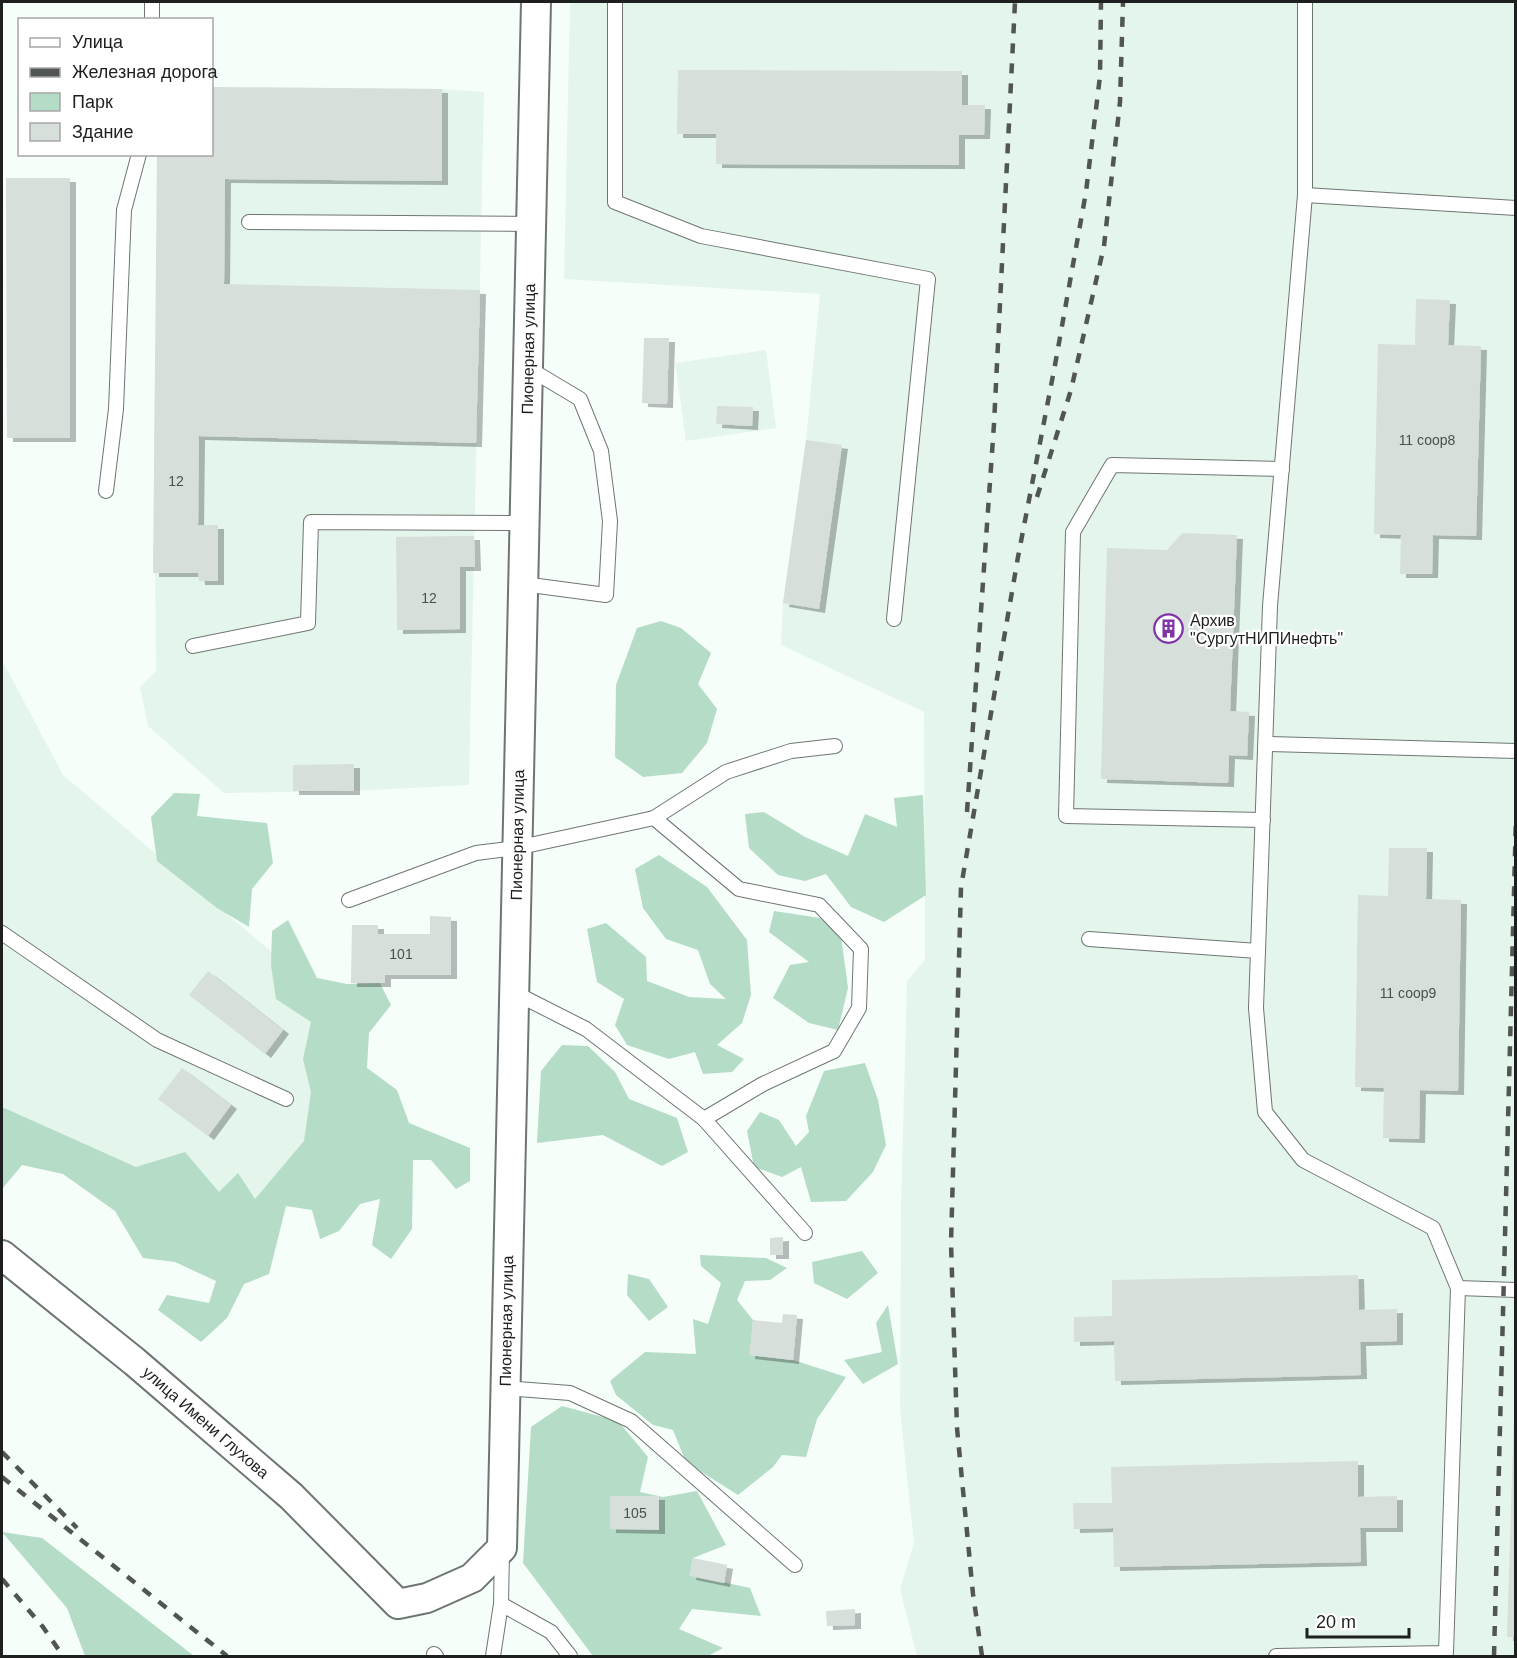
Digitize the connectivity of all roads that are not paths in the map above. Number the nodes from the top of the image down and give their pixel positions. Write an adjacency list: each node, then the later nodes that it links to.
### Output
1 (152, 2): 5 (lane)
2 (536, 2): 10 (street, Пионерная улица)
3 (615, 2): 16 (lane)
4 (1305, 2): 7 (lane)
5 (152, 18)
6 (139, 156): 13 (lane)
7 (1305, 195): 8 (lane); 12 (lane)
8 (1515, 208)
9 (249, 222): 10 (lane)
10 (531, 224): 11 (street, Пионерная улица)
11 (528, 368): 14 (street, Пионерная улица); 15 (lane)
12 (1282, 469): 18 (lane); 22 (lane)
13 (106, 491)
14 (524, 523): 15 (street, Пионерная улица); 17 (lane)
15 (523, 584): 23 (street, Пионерная улица)
16 (894, 619)
17 (193, 646)
18 (1266, 744): 20 (lane); 22 (lane)
19 (835, 746): 21 (lane)
20 (1515, 751)
21 (654, 818): 23 (lane); 30 (lane)
22 (1263, 820): 27 (lane)
23 (516, 848): 24 (lane); 28 (street, Пионерная улица)
24 (349, 900)
25 (2, 933): 29 (lane)
26 (1089, 939): 27 (lane)
27 (1258, 951): 33 (lane)
28 (513, 992): 30 (lane); 35 (street, Пионерная улица)
29 (286, 1099)
30 (704, 1119): 31 (lane)
31 (805, 1233)
32 (2, 1255): 36 (street, улица Имени Глухова)
33 (1458, 1288): 34 (lane); 41 (lane)
34 (1515, 1290)
35 (505, 1388): 36 (street, Пионерная улица); 37 (lane)
36 (502, 1548): 38 (lane)
37 (795, 1566)
38 (501, 1604): 39 (lane); 40 (lane)
39 (494, 1656)
40 (570, 1656)
41 (1276, 1656)

